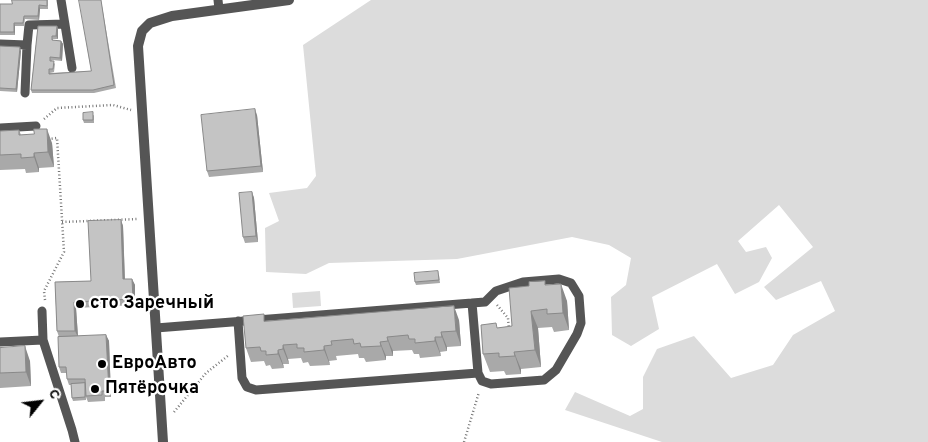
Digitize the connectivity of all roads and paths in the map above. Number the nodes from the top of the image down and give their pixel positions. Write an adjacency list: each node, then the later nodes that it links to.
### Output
1 (61, 0): 5 (lane)
2 (289, 0): 3 (street)
3 (260, 2): 4 (street)
4 (218, 5): 10 (street)
5 (65, 24): 7 (lane); 8 (lane)
6 (0, 44): 7 (lane)
7 (27, 45): 9 (lane)
8 (72, 68)
9 (25, 93)
10 (142, 113): 11 (path); 14 (street)
11 (36, 126): 12 (lane)
12 (0, 128)
13 (47, 139): 15 (path)
14 (149, 218): 15 (path); 20 (street)
15 (62, 222): 18 (path)
16 (496, 291): 17 (lane); 21 (path); 25 (lane)
17 (472, 303): 19 (lane); 25 (lane)
18 (42, 311): 22 (lane)
19 (238, 321): 20 (lane); 24 (lane)
20 (156, 328): 26 (street)
21 (509, 332)
22 (43, 340): 23 (lane); 27 (lane)
23 (0, 342)
24 (240, 347): 25 (lane); 26 (path)
25 (480, 377): 29 (path)
26 (162, 427): 28 (street)
27 (75, 442)
28 (163, 442)
29 (464, 442)

